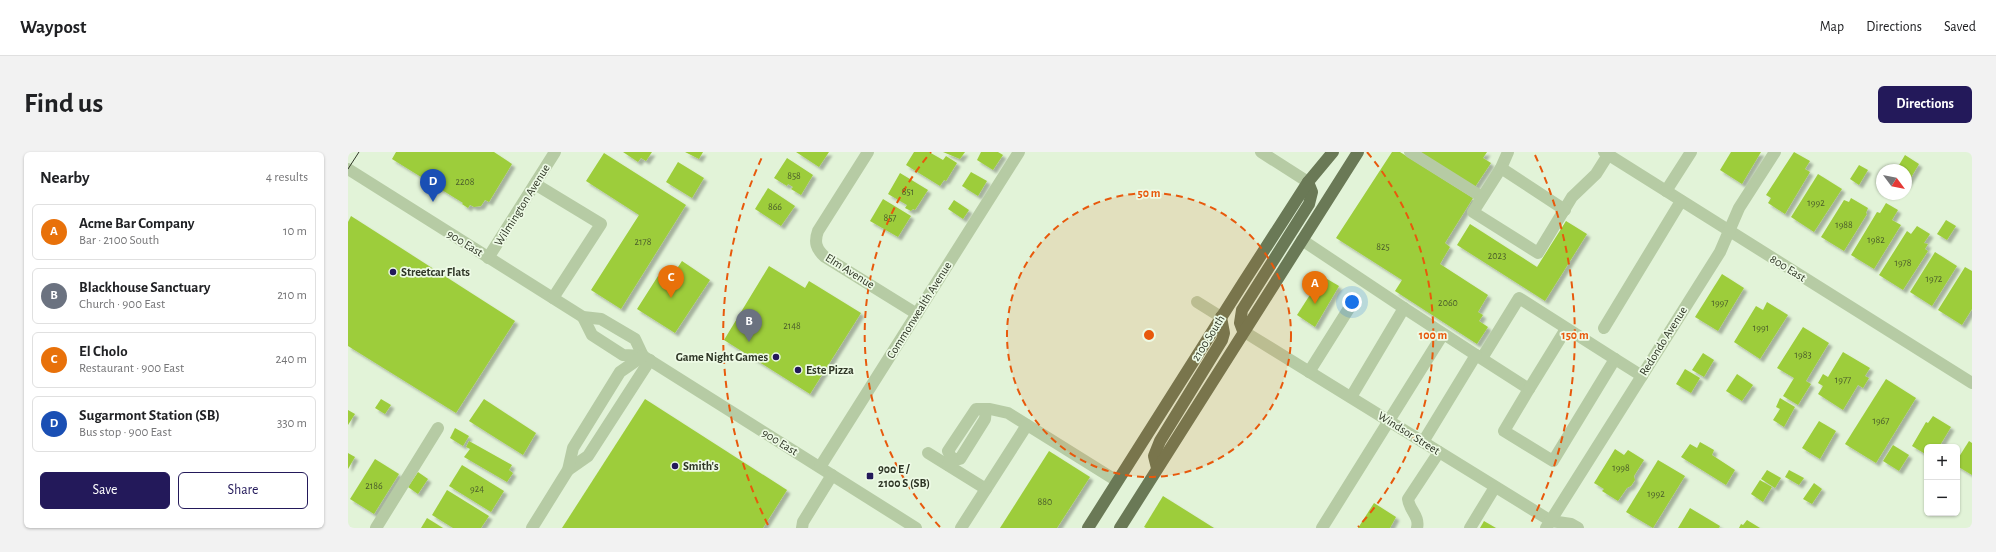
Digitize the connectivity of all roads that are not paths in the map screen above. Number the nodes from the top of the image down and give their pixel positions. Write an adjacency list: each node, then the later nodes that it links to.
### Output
1 (555, 152): 15 (street, Wilmington Avenue)
2 (868, 152): 27 (street, Elm Avenue)
3 (1019, 152): 27 (street, Commonwealth Avenue)
4 (1261, 152): 14 (street)
5 (1333, 152): 14 (main road, 2100 South)
6 (1358, 152): 21 (main road)
7 (1410, 152): 17 (street)
8 (1508, 152): 12 (street)
9 (1690, 152): 16 (street)
10 (1775, 152): 20 (street, Redondo Avenue)
11 (1612, 155): 16 (street, 800 East); 19 (street)
12 (1501, 168): 17 (street); 19 (street)
13 (348, 169): 22 (street, 900 East)
14 (1308, 182): 29 (main road, 2100 South); 32 (main road)
15 (535, 184): 22 (street, Wilmington Avenue); 23 (street)
16 (1666, 192): 18 (street, 800 East)
17 (1482, 197): 19 (street)
18 (1681, 201): 20 (street, 800 East); 30 (street)
19 (1565, 210)
20 (1730, 231): 38 (street, Redondo Avenue); 39 (street, 800 East)
21 (1302, 240): 26 (street); 32 (main road)
22 (488, 258): 23 (street, 900 East)
23 (553, 298): 28 (street, 900 East)
24 (1197, 302): 29 (street)
25 (1353, 302): 37 (street)
26 (1404, 308): 33 (street); 41 (street)
27 (917, 314): 49 (street, Commonwealth Avenue)
28 (583, 317): 35 (street, 900 East); 35 (street, 900 East)
29 (1221, 317): 50 (main road); 53 (main road, 2100 South)
30 (1604, 328)
31 (1566, 329): 34 (street); 36 (street); 40 (street)
32 (1243, 331): 37 (street, Windsor Street); 50 (main road)
33 (1444, 334): 34 (street); 42 (street)
34 (1479, 357): 40 (street); 45 (street)
35 (647, 358): 49 (street, 900 East); 51 (street); 51 (street)
36 (1615, 359): 38 (street); 40 (street)
37 (1309, 372): 41 (street, Windsor Street)
38 (1642, 376): 56 (street, Redondo Avenue)
39 (1972, 383)
40 (1529, 389)
41 (1351, 397): 42 (street, Windsor Street)
42 (1389, 421): 45 (street, Windsor Street); 64 (street)
43 (1027, 425): 48 (street); 53 (street); 55 (street)
44 (438, 428): 57 (street)
45 (1423, 442): 46 (street, Windsor Street)
46 (1439, 452): 54 (street, Windsor Street); 65 (street)
47 (928, 453): 48 (street)
48 (950, 462): 55 (street)
49 (820, 467): 52 (street, 900 East)
50 (1157, 468): 63 (main road)
51 (568, 470): 58 (street)
52 (832, 475): 59 (street); 60 (street, 900 East)
53 (1118, 481): 62 (main road, 2100 South)
54 (1496, 487): 56 (street, Windsor Street); 66 (street)
55 (986, 489): 61 (street)
56 (1549, 524): 67 (street, Windsor Street)
57 (376, 528)
58 (532, 528)
59 (802, 528)
60 (916, 528)
61 (961, 528)
62 (1088, 528)
63 (1120, 528)
64 (1322, 528)
65 (1417, 528)
66 (1470, 528)
67 (1578, 528)

